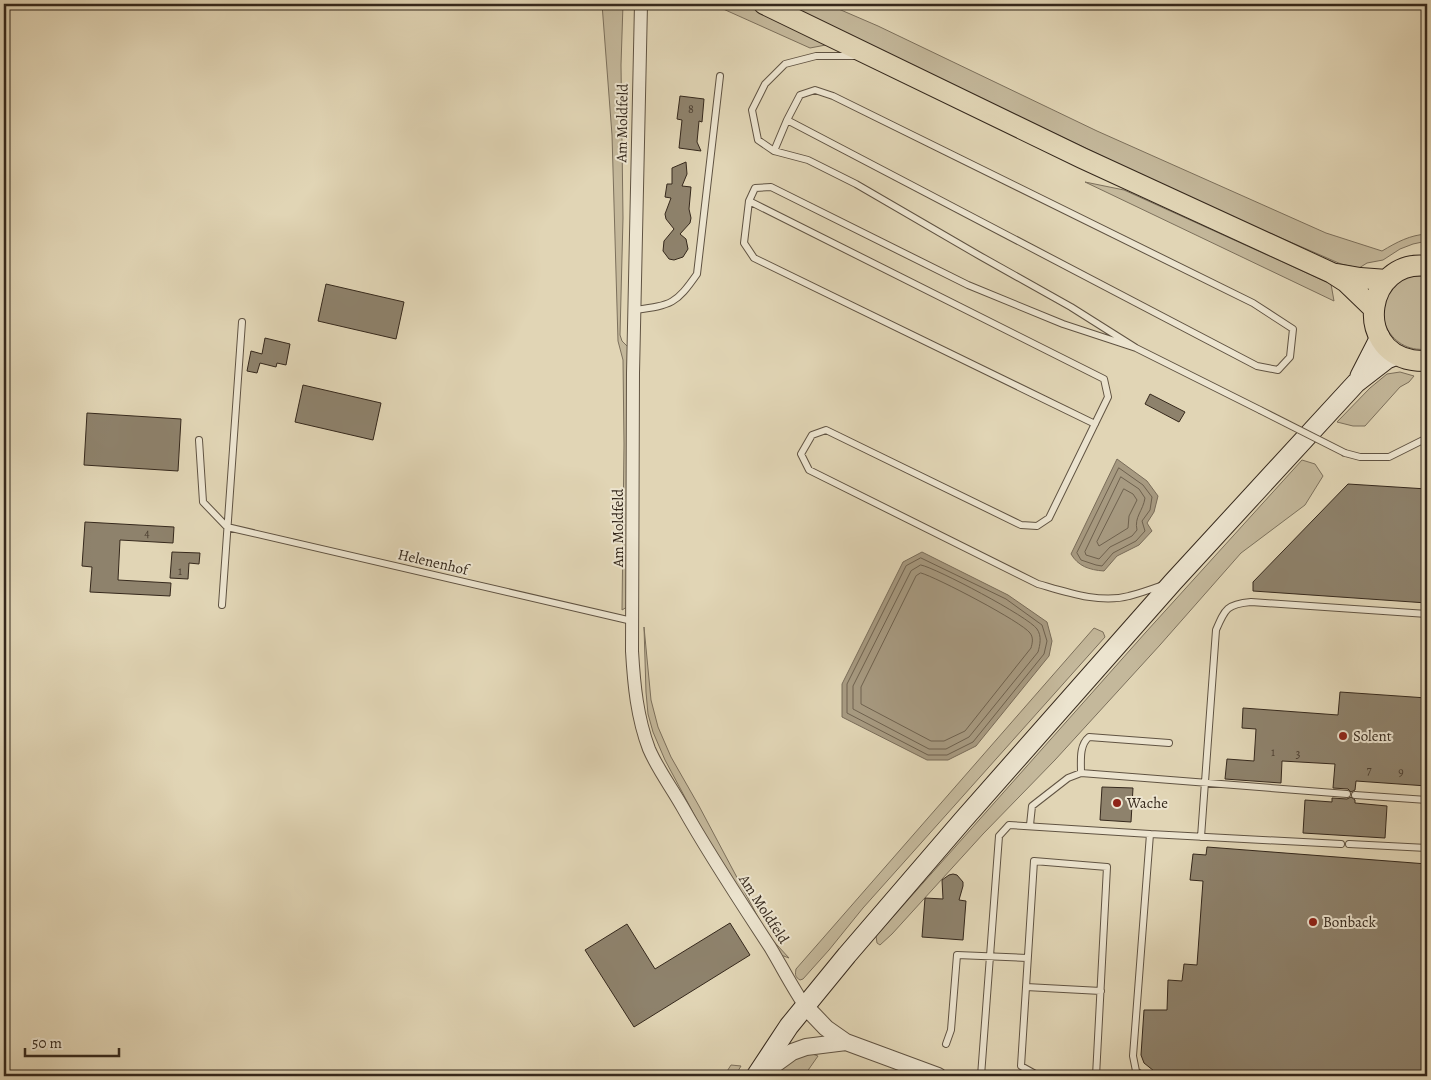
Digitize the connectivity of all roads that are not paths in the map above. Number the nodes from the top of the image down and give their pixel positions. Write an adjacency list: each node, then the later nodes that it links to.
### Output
1 (641, 4): 12 (street, Am Moldfeld)
2 (764, 4): 3 (main road)
3 (882, 60): 6 (lane); 9 (main road)
4 (720, 76): 12 (lane)
5 (787, 120): 5 (lane); 6 (lane)
6 (774, 151): 15 (lane)
7 (749, 202): 15 (lane); 19 (lane); 19 (lane)
8 (1427, 266): 10 (main road)
9 (1332, 273): 10 (main road); 11 (main road)
10 (1387, 280): 11 (main road)
11 (1373, 308): 14 (main road)
12 (635, 310): 26 (street, Am Moldfeld)
13 (242, 322): 22 (lane)
14 (1380, 337): 16 (main road); 18 (main road)
15 (1136, 348): 20 (lane, bridge)
16 (1396, 355): 17 (main road); 18 (main road)
17 (1427, 361)
18 (1356, 383): 23 (main road)
19 (1095, 424): 23 (lane)
20 (1427, 438)
21 (199, 440): 22 (lane)
22 (227, 527): 24 (lane); 26 (lane, Helenenhof)
23 (1173, 582): 43 (main road)
24 (222, 605)
25 (1427, 614): 29 (lane)
26 (634, 621): 43 (street, Am Moldfeld)
27 (1169, 743): 28 (lane)
28 (1080, 773): 29 (lane); 33 (lane)
29 (1205, 783): 30 (lane); 35 (lane)
30 (1347, 794)
31 (1355, 795): 32 (lane)
32 (1427, 800)
33 (1030, 825): 34 (lane); 39 (lane)
34 (1150, 834): 35 (lane); 51 (lane)
35 (1201, 837): 36 (lane)
36 (1341, 844)
37 (1349, 844): 38 (lane)
38 (1427, 848)
39 (990, 956): 40 (lane); 45 (lane); 48 (lane)
40 (1027, 958): 41 (lane); 42 (lane)
41 (1026, 987): 42 (lane); 49 (lane)
42 (1101, 991): 50 (lane)
43 (805, 1006): 44 (street); 46 (main road)
44 (846, 1042): 46 (street); 47 (street)
45 (946, 1044)
46 (758, 1076)
47 (938, 1076)
48 (981, 1076)
49 (1039, 1076)
50 (1096, 1076)
51 (1143, 1076)

